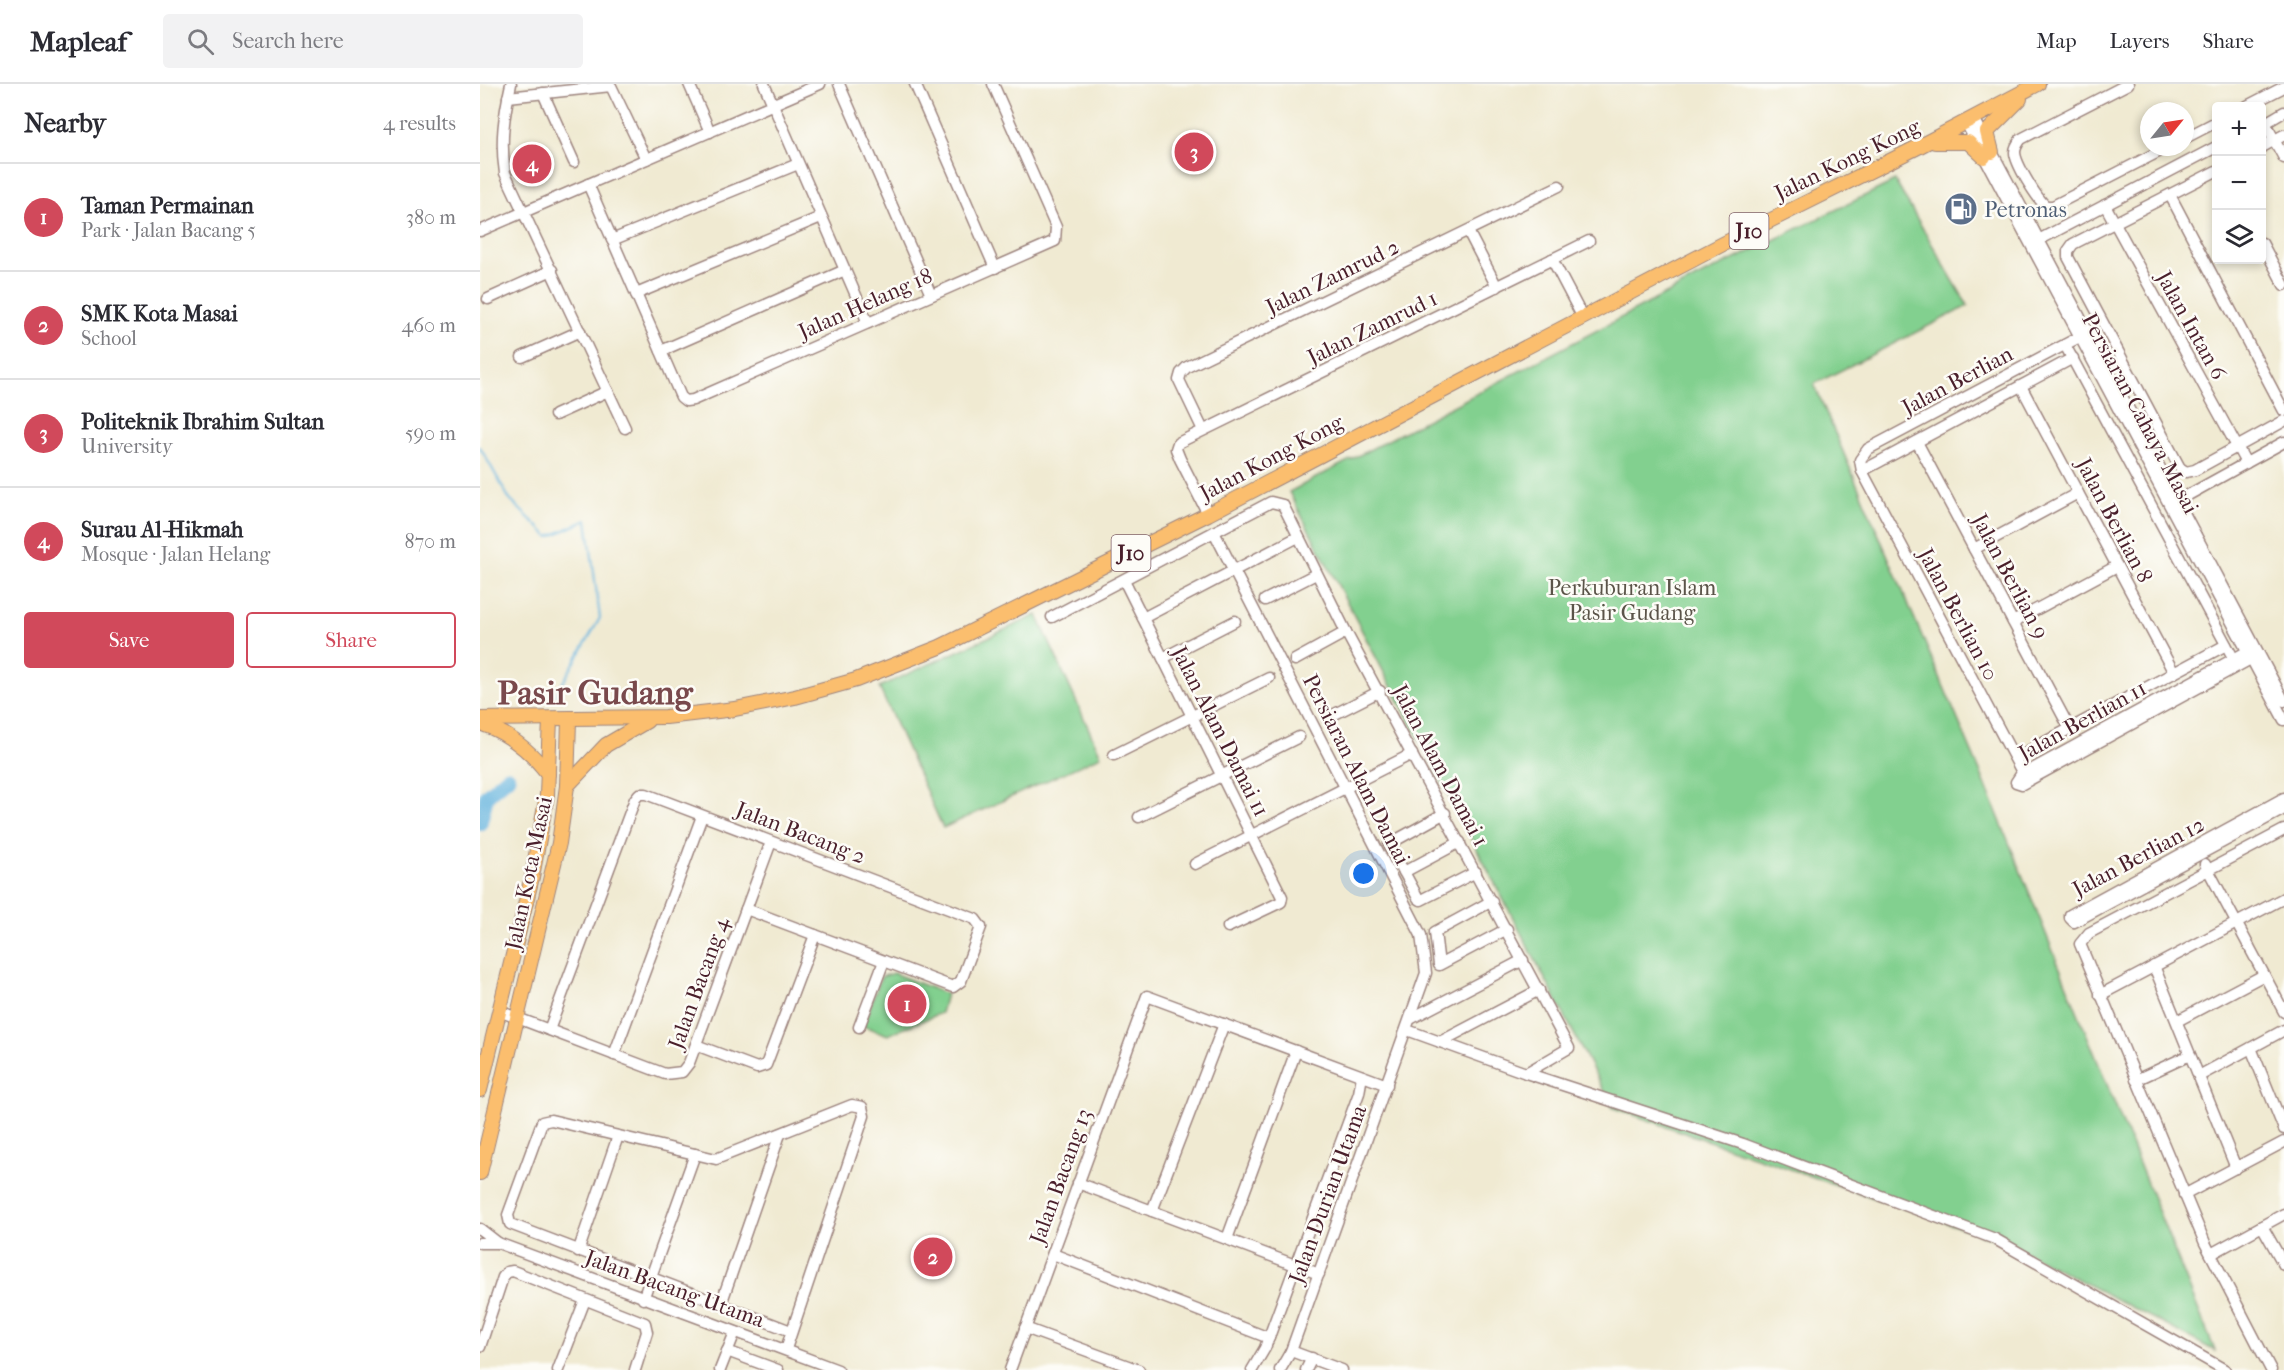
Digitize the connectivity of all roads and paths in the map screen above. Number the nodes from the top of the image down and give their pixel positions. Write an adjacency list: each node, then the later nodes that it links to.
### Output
1 (511, 84): 12 (street)
2 (689, 84): 20 (street)
3 (764, 84): 14 (street)
4 (820, 84): 14 (street)
5 (839, 84): 56 (street)
6 (915, 84): 50 (street)
7 (993, 84): 50 (street, Jalan Helang 18)
8 (2128, 84): 34 (street)
9 (2036, 85): 16 (main road, Jalan Kong Kong / J10); 25 (main road)
10 (2284, 87): 13 (street)
11 (543, 93): 12 (street); 29 (street); 30 (street)
12 (508, 97): 40 (street)
13 (2255, 102)
14 (772, 105): 20 (street); 31 (street)
15 (2284, 112): 17 (street)
16 (1970, 121): 23 (main road, Jalan Kong Kong / J10); 25 (street, Persiaran Cahaya Masai)
17 (2266, 122)
18 (2212, 124): 21 (street)
19 (2266, 127): 22 (street)
20 (710, 132): 29 (street)
21 (2194, 134)
22 (2279, 138): 28 (street)
23 (1929, 142): 25 (main road); 58 (main road, Jalan Kong Kong / J10)
24 (2212, 149): 32 (street)
25 (1988, 154): 37 (street, Persiaran Cahaya Masai); 47 (street, Persiaran Cahaya Masai)
26 (2150, 156): 34 (street)
27 (2168, 156): 32 (street)
28 (2284, 158)
29 (646, 159): 35 (street)
30 (574, 162)
31 (798, 164): 41 (street); 45 (street)
32 (2172, 169): 39 (street)
33 (2212, 174): 38 (street)
34 (2027, 179): 37 (street)
35 (588, 184): 40 (street); 45 (street)
36 (1558, 186): 44 (street, Jalan Zamrud 2)
37 (2011, 188): 47 (street, Persiaran Cahaya Masai)
38 (2170, 195): 42 (street); 68 (street)
39 (2105, 204): 42 (street, Jalan Intan 6); 47 (street)
40 (525, 211): 43 (street); 51 (street)
41 (821, 217): 52 (street); 55 (street)
42 (2115, 224): 75 (street, Jalan Intan 6); 75 (street)
43 (480, 231)
44 (1468, 231): 54 (street); 72 (street, Jalan Zamrud 2)
45 (612, 240): 55 (street)
46 (1589, 241): 49 (street, Jalan Zamrud 1)
47 (2034, 243): 61 (street, Persiaran Cahaya Masai)
48 (2266, 251): 53 (street)
49 (1552, 259): 54 (street, Jalan Zamrud 1); 58 (street)
50 (995, 268): 56 (street, Jalan Helang 18)
51 (552, 270): 57 (street); 60 (street)
52 (844, 270): 59 (street); 63 (street)
53 (2284, 285)
54 (1497, 287): 72 (street, Jalan Zamrud 1)
55 (636, 294): 63 (street)
56 (931, 295): 59 (street, Jalan Helang 18)
57 (488, 298)
58 (1583, 318): 80 (main road, Jalan Kong Kong / J10)
59 (867, 323): 63 (street, Jalan Helang 18)
60 (580, 331): 64 (street); 67 (street)
61 (2083, 335): 62 (street, Jalan Berlian); 79 (street, Persiaran Cahaya Masai)
62 (2065, 345): 65 (street); 77 (street, Jalan Berlian)
63 (661, 351)
64 (522, 357)
65 (2073, 358): 66 (street); 94 (street)
66 (2020, 386): 73 (street); 78 (street, Jalan Berlian 8)
67 (608, 391): 69 (street); 71 (street)
68 (2284, 411)
69 (555, 415)
70 (2284, 421): 75 (street)
71 (625, 428)
72 (1203, 430): 80 (street, Jalan Zamrud 1)
73 (1917, 442): 77 (street); 83 (street, Jalan Berlian 9)
74 (2284, 442): 76 (street)
75 (2237, 447): 76 (street, Jalan Intan 6)
76 (2246, 463): 79 (street)
77 (1862, 471): 114 (street, Jalan Berlian 10)
78 (2078, 493): 83 (street); 84 (street, Jalan Berlian 8)
79 (2173, 503): 95 (street, Persiaran Cahaya Masai)
80 (1208, 514): 103 (main road, Jalan Kong Kong / J10)
81 (1214, 532): 82 (street, Jalan Alam Damai 1); 85 (street, Persiaran Alam Damai); 87 (street)
82 (1298, 537): 85 (street); 86 (street, Jalan Alam Damai 1)
83 (1974, 549): 92 (street, Jalan Berlian 9)
84 (2117, 566): 92 (street); 99 (street, Jalan Berlian 8)
85 (1234, 571): 90 (street); 119 (street, Persiaran Alam Damai)
86 (1316, 574): 88 (street); 93 (street, Jalan Alam Damai 1)
87 (1124, 580): 89 (street); 90 (street, Jalan Alam Damai 11)
88 (1265, 600)
89 (1052, 617)
90 (1143, 618): 96 (street, Jalan Alam Damai 11)
91 (1235, 621): 96 (street)
92 (2013, 622): 110 (street, Jalan Berlian 9)
93 (1347, 632): 97 (street); 101 (street, Jalan Alam Damai 1)
94 (2226, 645): 98 (street); 99 (street)
95 (2253, 653): 98 (street, Jalan Berlian 11); 102 (street, Persiaran Cahaya Masai); 108 (street, Persiaran Cahaya Masai)
96 (1163, 658): 104 (street, Jalan Alam Damai 11)
97 (1295, 660)
98 (2236, 663): 116 (street, Jalan Berlian 11)
99 (2174, 673): 110 (street)
100 (1269, 678): 104 (street)
101 (1380, 691): 105 (street); 112 (street, Jalan Alam Damai 1)
102 (2284, 701)
103 (655, 717): 107 (main road, Jalan Kong Kong / J10); 118 (main road)
104 (1191, 717): 113 (street); 117 (street, Jalan Alam Damai 11)
105 (1327, 718)
106 (550, 719): 107 (main road, Jalan Kong Kong / J10); 109 (main road, Jalan Kong Kong / J10); 115 (main road, Jalan Kota Masai)
107 (569, 720): 118 (main road, Jalan Kota Masai)
108 (2284, 720)
109 (480, 721): 115 (main road)
110 (2070, 729): 114 (street)
111 (1299, 737): 117 (street)
112 (1412, 753): 119 (street); 122 (street, Jalan Alam Damai 1)
113 (1114, 755)
114 (2015, 758): 116 (street, Jalan Berlian 10)
115 (548, 774): 147 (main road, Jalan Kota Masai)
116 (2023, 774)
117 (1221, 776): 124 (street); 126 (street, Jalan Alam Damai 11)
118 (567, 786): 149 (main road, Jalan Kota Masai)
119 (1345, 788): 126 (street); 150 (street, Persiaran Alam Damai)
120 (2284, 798): 129 (street, Jalan Berlian 12)
121 (2284, 809): 129 (street, Jalan Berlian 12)
122 (1444, 813): 128 (street, Jalan Alam Damai 1); 132 (street)
123 (702, 816): 127 (street, Jalan Bacang 2); 154 (street, Jalan Bacang 2); 161 (street)
124 (1139, 817)
125 (2284, 830): 131 (street)
126 (1252, 836): 130 (street); 138 (street, Jalan Alam Damai 11)
127 (771, 842): 136 (street, Jalan Bacang 4); 142 (street, Jalan Bacang 2)
128 (1460, 842): 132 (street); 133 (street, Jalan Alam Damai 1)
129 (2198, 852): 129 (street, Jalan Berlian 12); 131 (street)
130 (1195, 864)
131 (2208, 870): 137 (street); 146 (street)
132 (1404, 872): 133 (street)
133 (1476, 872): 135 (street, Jalan Alam Damai 1)
134 (2284, 898): 137 (street)
135 (1492, 901): 139 (street, Jalan Alam Damai 1); 139 (street)
136 (746, 909): 140 (street); 158 (street, Jalan Bacang 4)
137 (2236, 923): 143 (street); 144 (street)
138 (1228, 927)
139 (1507, 929): 141 (street, Jalan Alam Damai 1)
140 (815, 935): 142 (street); 158 (street)
141 (1523, 960): 145 (street, Jalan Alam Damai 1); 150 (street)
142 (884, 961): 153 (street)
143 (2154, 966): 146 (street); 151 (street)
144 (2264, 975): 148 (street); 151 (street)
145 (1539, 990): 157 (street); 163 (street, Jalan Alam Damai 1)
146 (2100, 995): 166 (street)
147 (499, 1011): 149 (street, Jalan Bacang 4); 168 (main road, Jalan Kota Masai)
148 (2284, 1012)
149 (517, 1018): 154 (street, Jalan Bacang 4); 175 (main road, Jalan Kota Masai)
150 (1412, 1018): 155 (street, Persiaran Alam Damai)
151 (2176, 1021): 162 (street)
152 (1224, 1024): 160 (street); 176 (street, Jalan Bacang 13); 178 (street)
153 (859, 1027)
154 (549, 1030): 161 (street, Jalan Bacang 4)
155 (1407, 1030): 157 (street); 167 (street, Jalan Durian Utama)
156 (2284, 1030): 159 (street)
157 (1440, 1042): 163 (street)
158 (696, 1044): 161 (street, Jalan Bacang 4)
159 (2251, 1048): 165 (street); 169 (street)
160 (1296, 1051): 164 (street); 182 (street)
161 (614, 1055)
162 (2190, 1055): 165 (street); 166 (street)
163 (1526, 1073): 215 (street)
164 (1362, 1076): 167 (street); 188 (street)
165 (2199, 1076): 174 (street)
166 (2136, 1080): 177 (street)
167 (1387, 1085): 190 (street, Jalan Durian Utama)
168 (480, 1089)
169 (2284, 1129)
170 (780, 1134): 173 (street); 194 (street); 196 (street)
171 (618, 1136): 173 (street); 185 (street); 185 (street)
172 (2284, 1142): 174 (street)
173 (695, 1154): 191 (street)
174 (2236, 1168): 177 (street)
175 (480, 1173)
176 (1078, 1184): 178 (street); 186 (street, Jalan Bacang 13)
177 (2184, 1195): 187 (street)
178 (1152, 1211): 182 (street)
179 (2284, 1214): 180 (street)
180 (2262, 1226): 187 (street); 189 (street)
181 (480, 1228): 184 (street, Jalan Bacang Utama)
182 (1227, 1239): 188 (street)
183 (480, 1243): 184 (street, Jalan Bacang Utama)
184 (498, 1243): 192 (street, Jalan Bacang Utama)
185 (578, 1252): 191 (street)
186 (1053, 1254): 195 (street, Jalan Bacang 13); 198 (street)
187 (2211, 1254): 216 (street)
188 (1296, 1265): 190 (street); 198 (street)
189 (2284, 1265)
190 (1319, 1274): 202 (street, Jalan Durian Utama)
191 (651, 1278): 192 (street); 194 (street)
192 (643, 1299): 197 (street, Jalan Bacang Utama)
193 (585, 1300): 199 (street); 204 (street); 205 (street)
194 (721, 1304): 196 (street)
195 (1025, 1328): 209 (street, Jalan Bacang 13); 210 (street)
196 (791, 1331): 200 (street)
197 (735, 1332): 200 (street, Jalan Bacang Utama); 201 (street)
198 (1269, 1338): 211 (street)
199 (480, 1347)
200 (786, 1349): 208 (street, Jalan Bacang Utama)
201 (728, 1351): 206 (street); 207 (street)
202 (1291, 1352): 203 (street); 212 (street, Jalan Durian Utama)
203 (1312, 1358): 213 (street); 214 (street)
204 (558, 1370)
205 (635, 1370)
206 (720, 1370)
207 (778, 1370)
208 (838, 1370)
209 (1010, 1370)
210 (1139, 1370)
211 (1252, 1370)
212 (1280, 1370)
213 (1306, 1370)
214 (1342, 1370)
215 (2225, 1370)
216 (2271, 1370)

